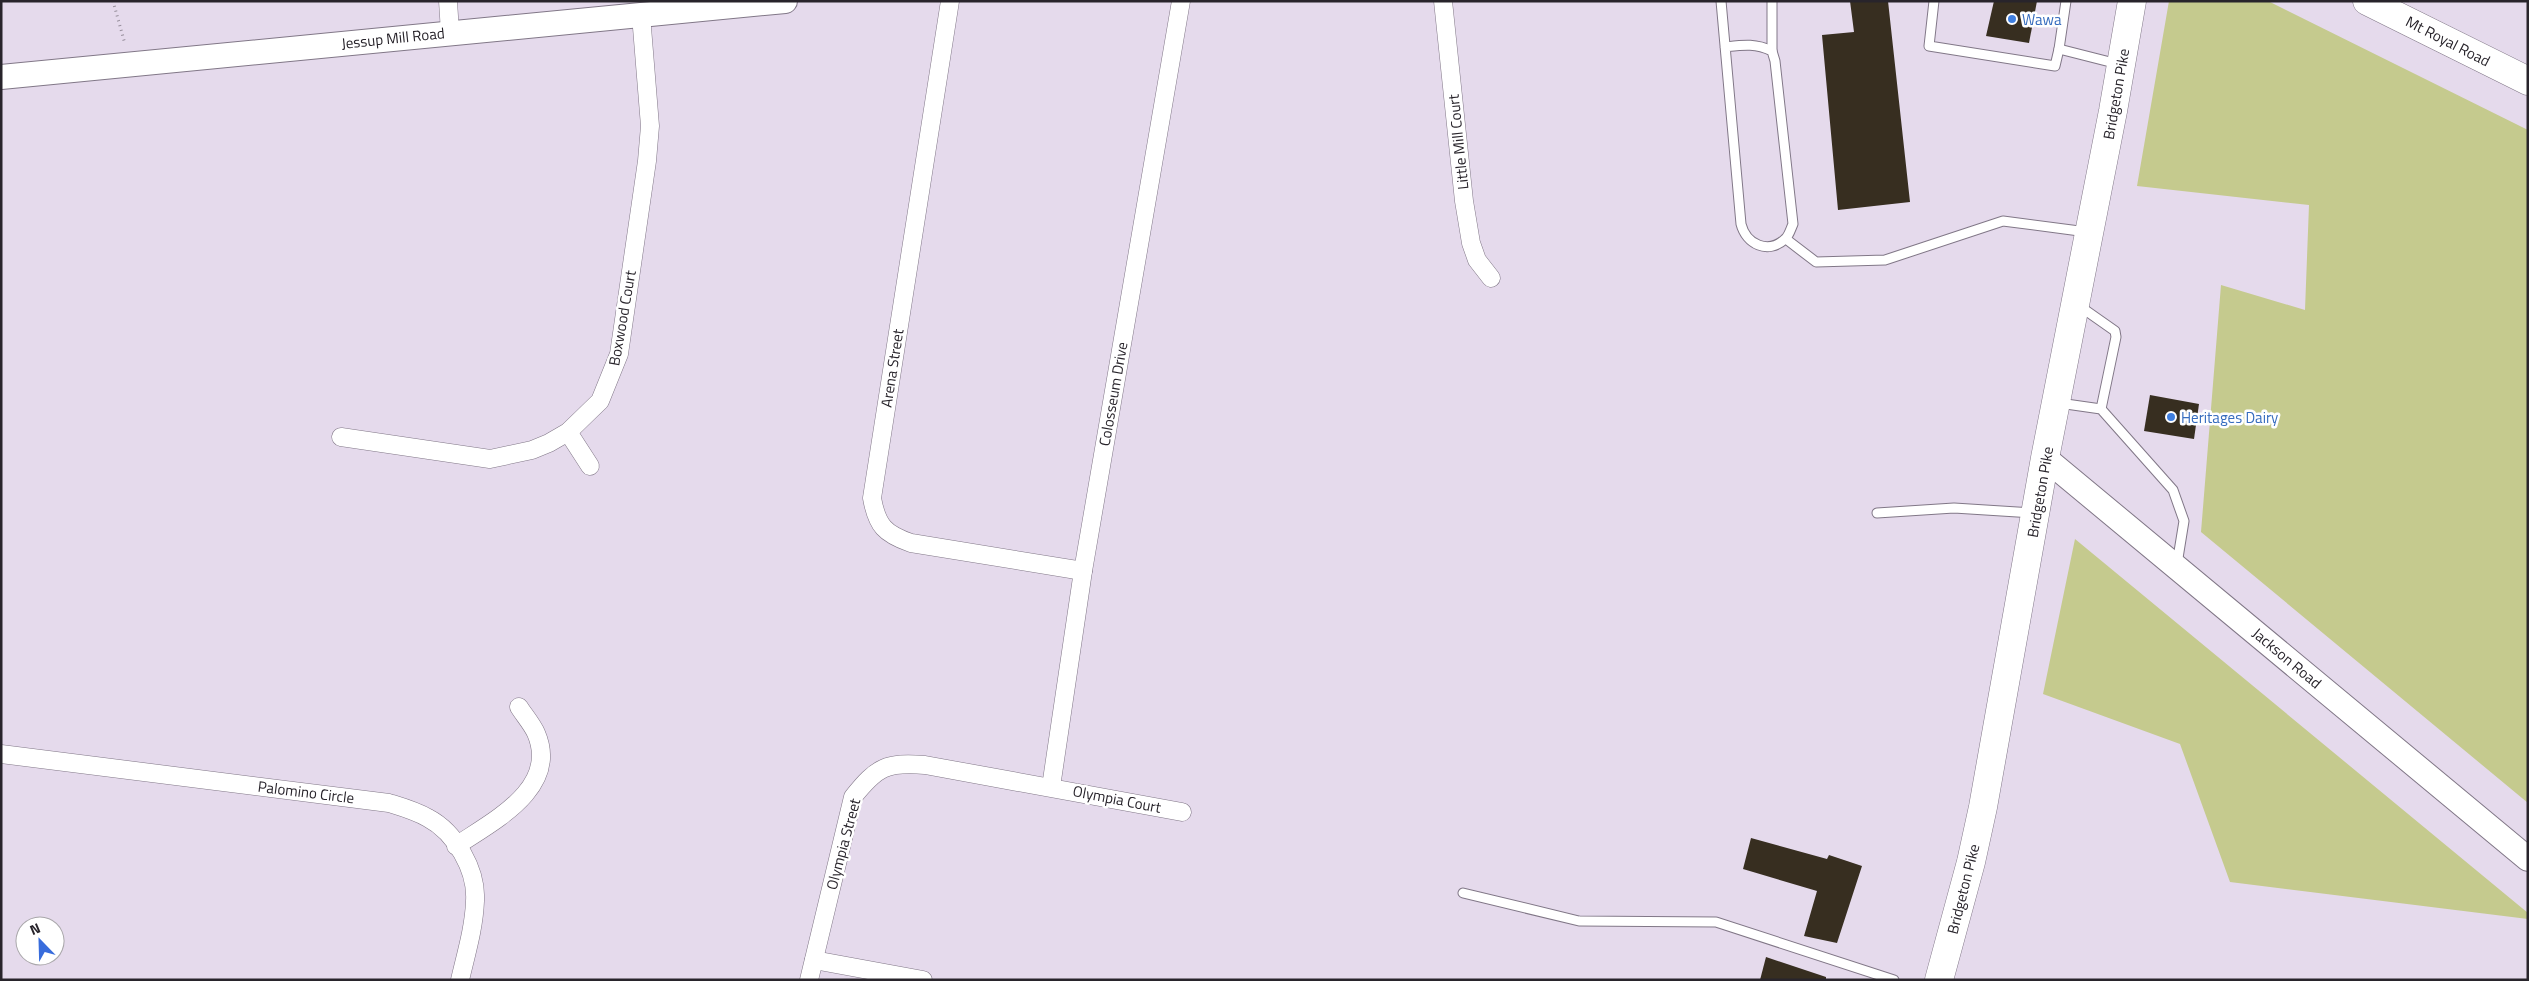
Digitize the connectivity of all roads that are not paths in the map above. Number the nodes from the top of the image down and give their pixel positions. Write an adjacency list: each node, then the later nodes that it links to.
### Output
1 (448, 1): 13 (street)
2 (785, 1): 12 (street, Jessup Mill Road)
3 (950, 1): 33 (street, Arena Street)
4 (1181, 1): 33 (street, Colosseum Drive)
5 (1443, 1): 22 (street, Little Mill Court)
6 (1721, 1): 14 (lane)
7 (1772, 1): 16 (lane)
8 (1934, 1): 15 (lane)
9 (2066, 1): 15 (lane)
10 (2132, 1): 17 (main road, Bridgeton Pike)
11 (2367, 1): 19 (main road, Mt Royal Road)
12 (641, 15): 13 (street, Jessup Mill Road); 26 (street, Boxwood Court)
13 (450, 32): 18 (street, Jessup Mill Road)
14 (1725, 47): 16 (lane); 21 (lane)
15 (2059, 49): 17 (lane)
16 (1772, 51): 21 (lane)
17 (2121, 65): 20 (main road, Bridgeton Pike)
18 (1, 77)
19 (2528, 81)
20 (2090, 232): 21 (lane); 23 (main road, Bridgeton Pike)
21 (1786, 239)
22 (1490, 278)
23 (2076, 303): 24 (main road, Bridgeton Pike); 25 (lane)
24 (2056, 402): 25 (lane); 28 (main road, Bridgeton Pike)
25 (2101, 410): 32 (lane)
26 (568, 432): 27 (street, Boxwood Court); 29 (street)
27 (341, 437)
28 (2045, 458): 31 (main road, Bridgeton Pike); 32 (street, Jackson Road)
29 (590, 466)
30 (1877, 513): 31 (lane)
31 (2036, 513): 46 (main road, Bridgeton Pike)
32 (2176, 566): 39 (street, Jackson Road)
33 (1083, 570): 36 (street, Colosseum Drive)
34 (519, 707): 38 (street)
35 (1, 754): 38 (street, Palomino Circle)
36 (1052, 787): 37 (street, Olympia Court); 41 (street, Olympia Street)
37 (1182, 812)
38 (456, 846): 42 (street, Palomino Circle)
39 (2528, 860)
40 (1463, 893): 45 (lane)
41 (814, 960): 43 (street, Olympia Street); 44 (street)
42 (460, 980)
43 (809, 980)
44 (923, 980)
45 (1894, 980)
46 (1939, 980)

